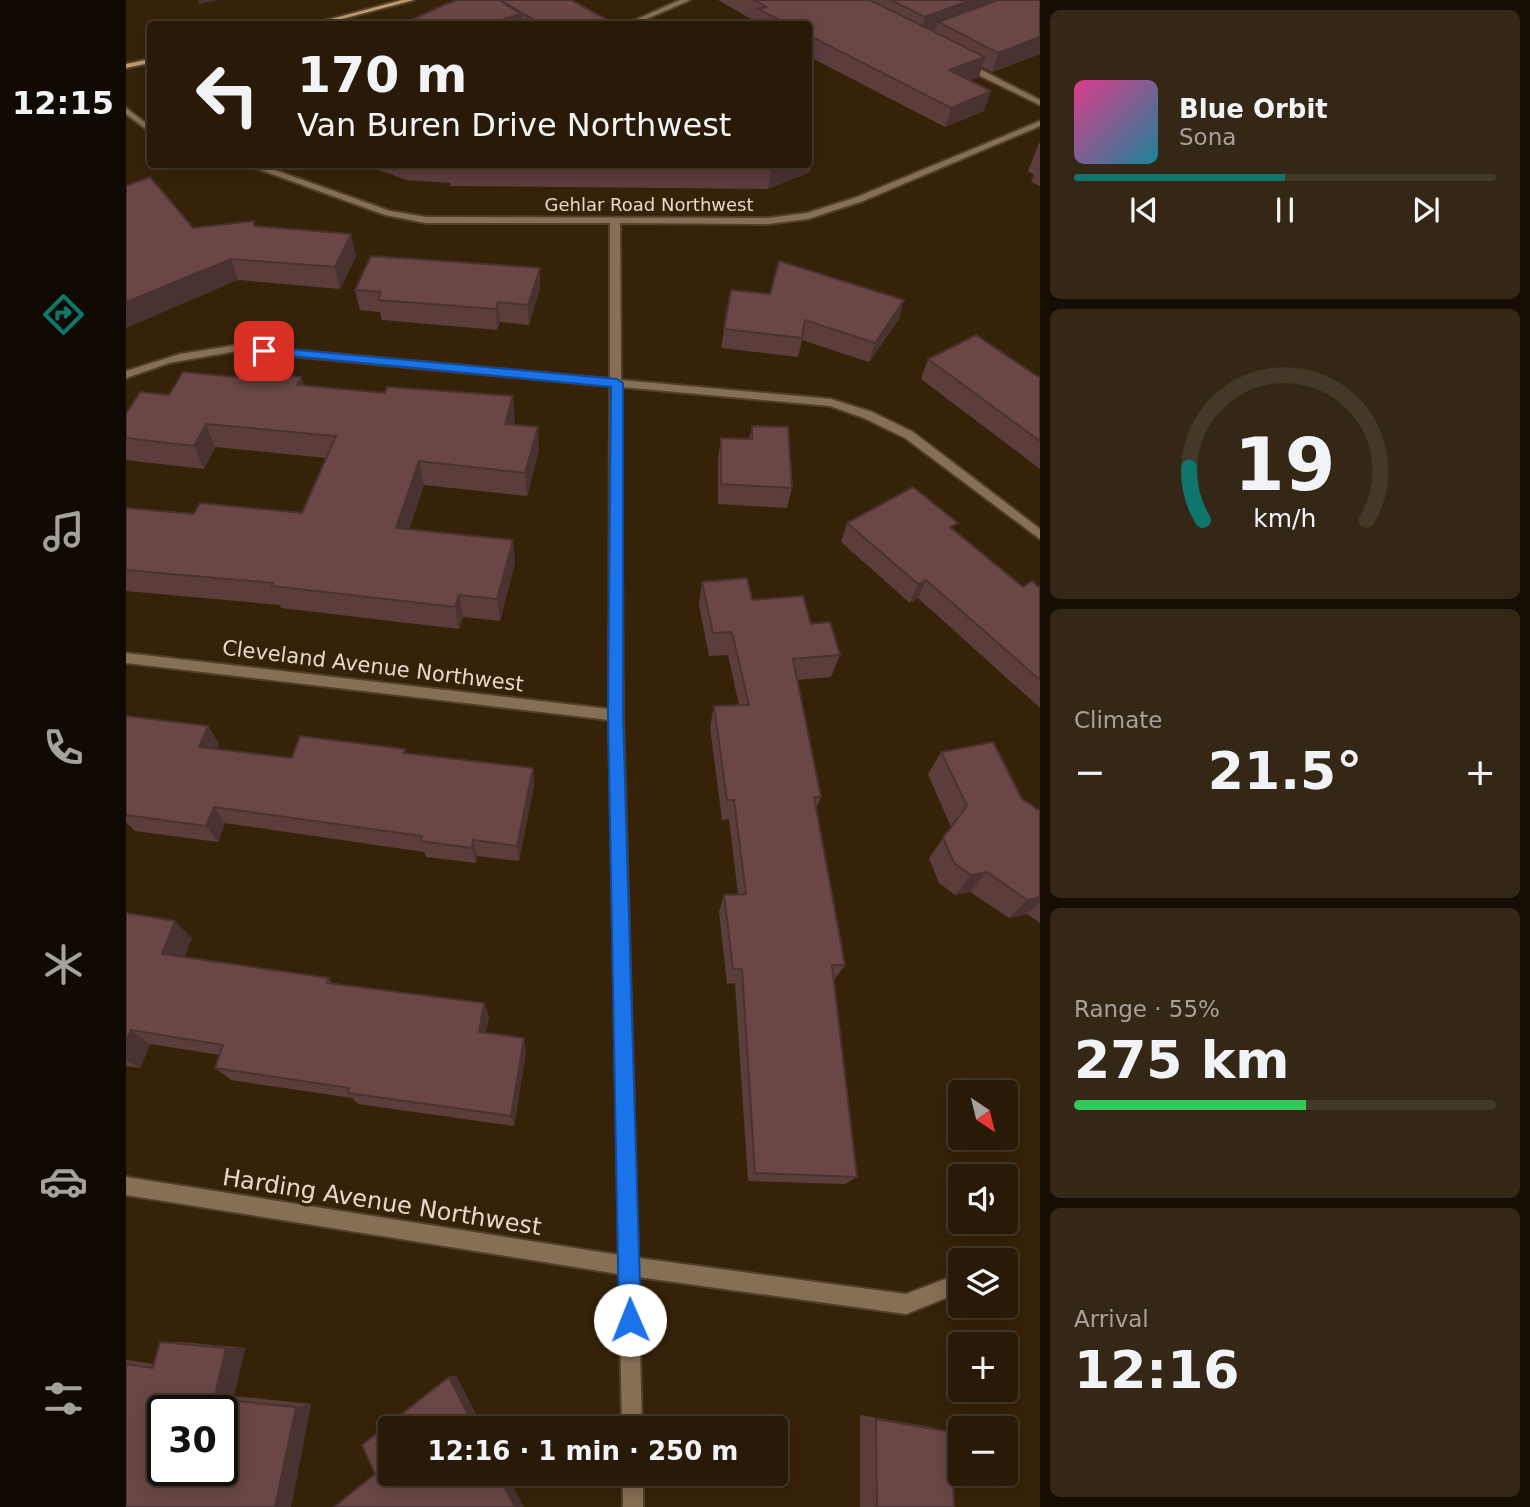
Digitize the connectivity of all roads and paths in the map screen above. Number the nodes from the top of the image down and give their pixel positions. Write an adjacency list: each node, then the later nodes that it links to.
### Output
1 (410, 0): 3 (main road)
2 (685, 0): 4 (street)
3 (328, 21)
4 (637, 21)
5 (956, 60): 8 (street)
6 (147, 62): 7 (main road)
7 (126, 66)
8 (1040, 103)
9 (126, 110): 11 (street)
10 (1040, 123): 13 (street, Gehlar Road Northwest)
11 (147, 128)
12 (259, 168): 13 (street, Gehlar Road Northwest)
13 (615, 220): 15 (street)
14 (126, 375): 15 (street)
15 (617, 383): 16 (street); 18 (street)
16 (1040, 535)
17 (126, 658): 18 (street, Cleveland Avenue Northwest)
18 (616, 715): 20 (street)
19 (126, 1186): 20 (street, Harding Avenue Northwest)
20 (629, 1266): 21 (street, Harding Avenue Northwest); 22 (street)
21 (948, 1287)
22 (632, 1416)
23 (633, 1486): 24 (street)
24 (633, 1507)

